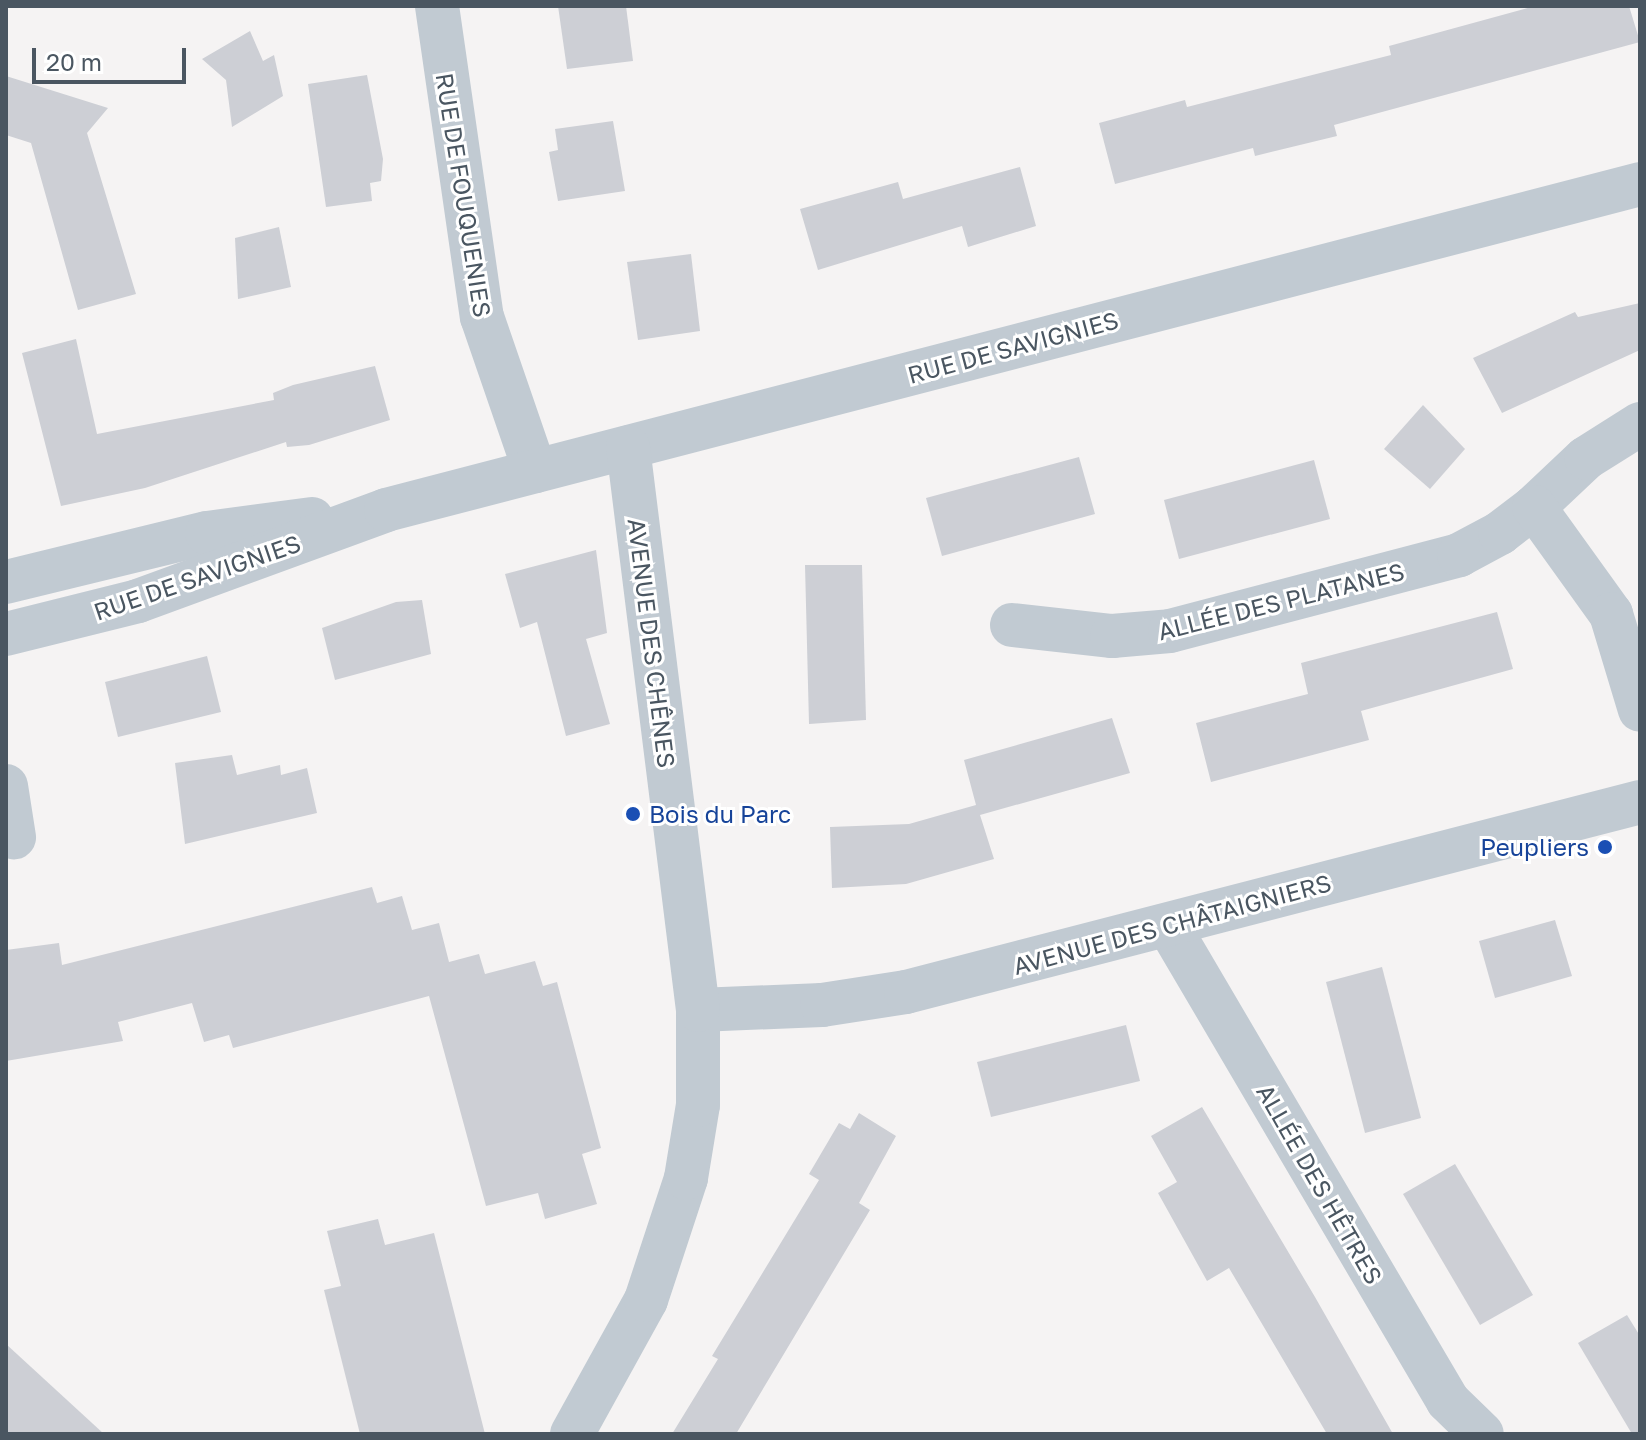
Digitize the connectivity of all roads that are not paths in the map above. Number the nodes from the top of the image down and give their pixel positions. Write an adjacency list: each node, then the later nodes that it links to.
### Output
1 (437, 6): 5 (street, RUE DE FOUQUENIES)
2 (1640, 184): 4 (street, RUE DE SAVIGNIES)
3 (1640, 424): 6 (street, ALLÉE DES PLATANES)
4 (628, 447): 5 (street, RUE DE SAVIGNIES); 16 (street, AVENUE DES CHÊNES)
5 (535, 471): 7 (street, RUE DE SAVIGNIES)
6 (1534, 507): 9 (street, ALLÉE DES PLATANES); 11 (street)
7 (386, 510): 8 (street, RUE DE SAVIGNIES); 10 (street, RUE DE SAVIGNIES)
8 (6, 582)
9 (1012, 625)
10 (6, 634)
11 (1640, 707)
12 (6, 786): 14 (street)
13 (1640, 802): 15 (street, AVENUE DES CHÂTAIGNIERS)
14 (14, 837)
15 (1168, 925): 16 (street, AVENUE DES CHÂTAIGNIERS); 18 (street, ALLÉE DES HÊTRES)
16 (698, 1010): 17 (street, AVENUE DES CHÊNES)
17 (572, 1434)
18 (1482, 1434)

